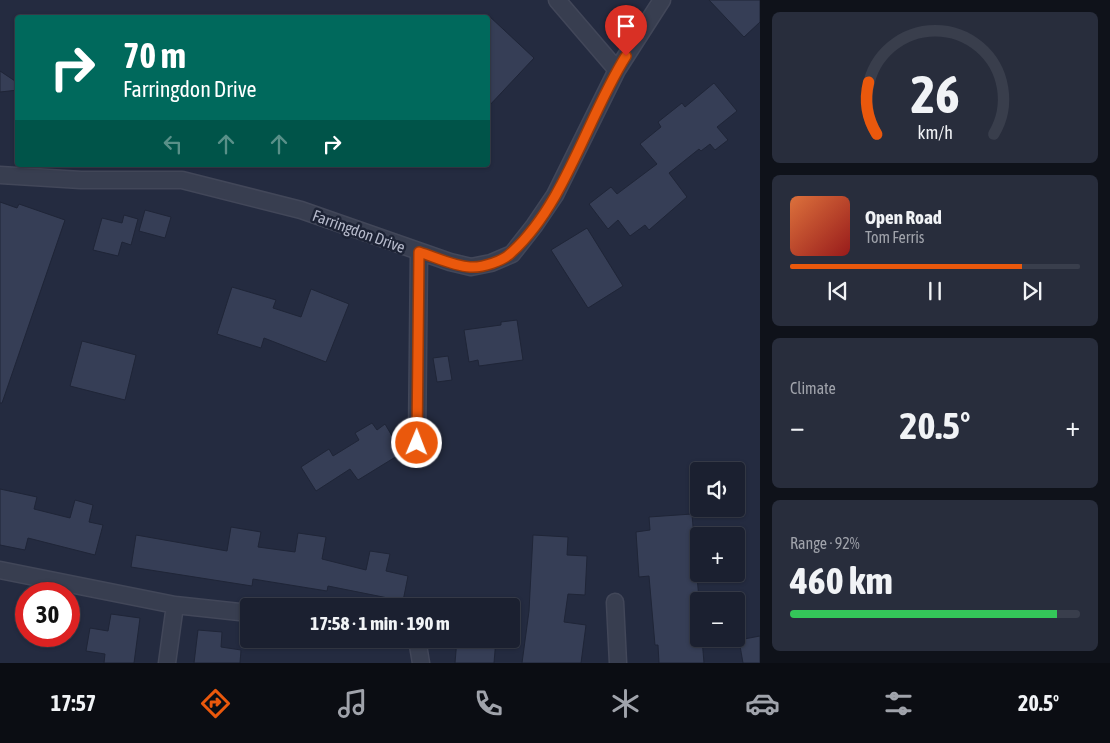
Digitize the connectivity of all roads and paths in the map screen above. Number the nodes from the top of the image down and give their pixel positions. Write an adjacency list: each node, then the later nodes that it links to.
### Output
1 (558, 0): 3 (street)
2 (662, 0): 3 (street, Farringdon Drive)
3 (617, 70): 5 (street, Farringdon Drive)
4 (0, 175): 5 (street, Farringdon Drive)
5 (419, 252): 6 (street)
6 (417, 443)
7 (0, 570): 9 (street)
8 (615, 602): 14 (street)
9 (175, 605): 10 (street); 12 (street)
10 (240, 612)
11 (418, 648): 13 (street)
12 (167, 663)
13 (420, 663)
14 (618, 663)

